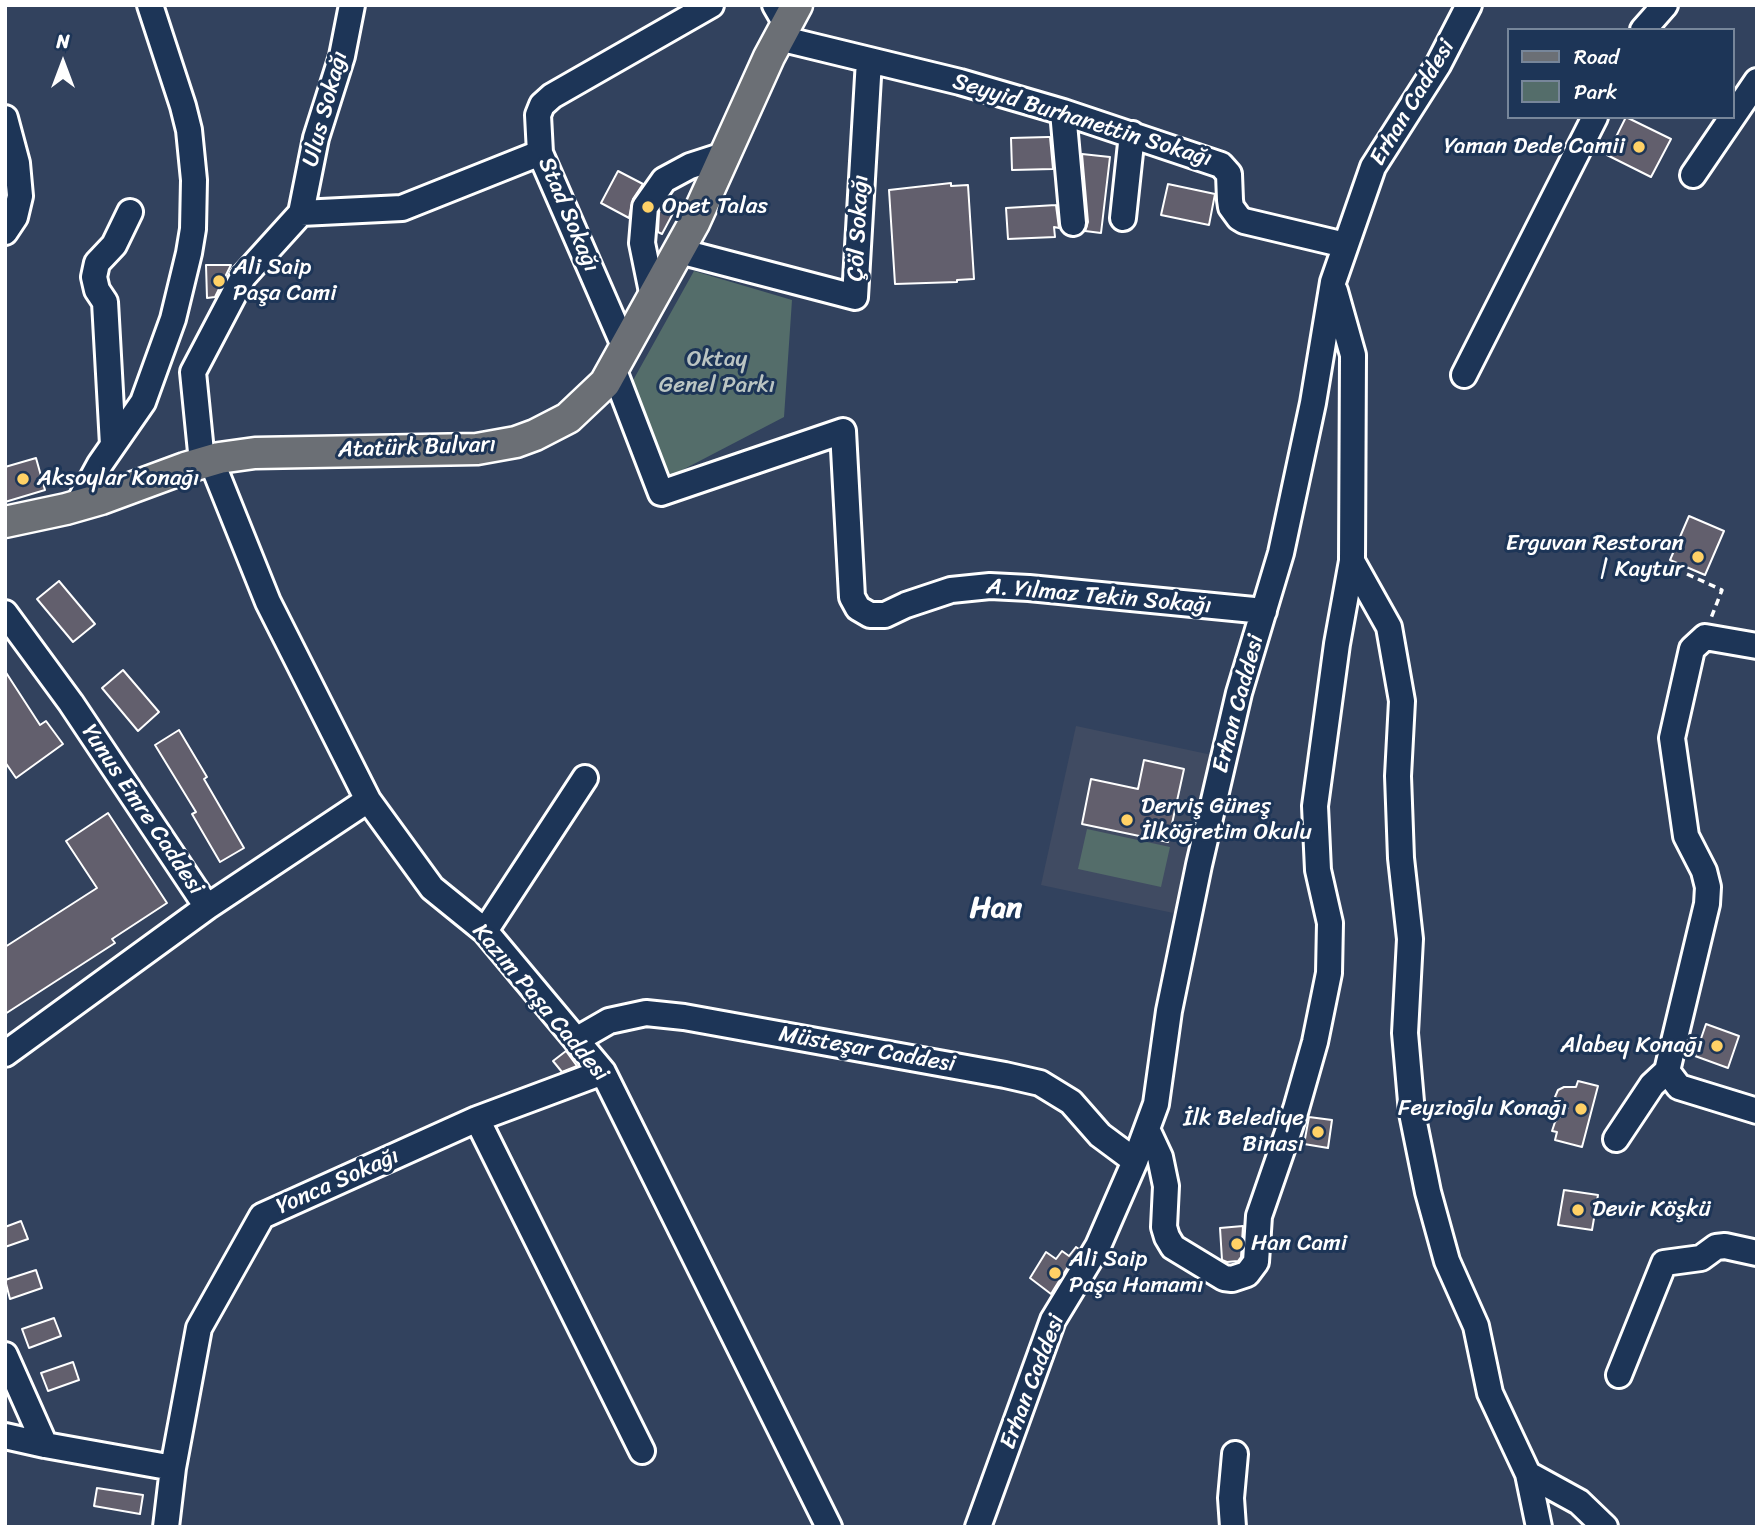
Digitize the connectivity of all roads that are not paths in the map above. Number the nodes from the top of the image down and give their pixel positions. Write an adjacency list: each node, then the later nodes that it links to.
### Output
1 (150, 5): 30 (street)
2 (352, 5): 20 (street, Ulus Sokağı)
3 (710, 5): 16 (street, Stad Sokağı)
4 (1469, 5): 24 (street, Erhan Caddesi)
5 (1665, 5): 7 (street)
6 (784, 18): 8 (street, Seyyid Burhanettin Sokağı); 17 (main road, Atatürk Bulvarı)
7 (1645, 28)
8 (869, 60): 10 (street, Seyyid Burhanettin Sokağı); 25 (street, Çöl Sokağı)
9 (1757, 81): 11 (street)
10 (1063, 112): 15 (street, Seyyid Burhanettin Sokağı); 22 (street)
11 (1734, 115)
12 (5, 118): 23 (street)
13 (1594, 119): 29 (street)
14 (1731, 119): 18 (street)
15 (1132, 134): 21 (street); 24 (street, Seyyid Burhanettin Sokağı)
16 (540, 153): 20 (street); 28 (street, Stad Sokağı)
17 (727, 155): 25 (main road, Atatürk Bulvarı); 27 (street)
18 (1693, 175)
19 (130, 212): 30 (street)
20 (301, 213): 31 (street, Kazım Paşa Caddesi)
21 (1123, 218)
22 (1073, 223)
23 (5, 232)
24 (1345, 245): 26 (street, Erhan Caddesi)
25 (679, 251): 27 (main road, Atatürk Bulvarı)
26 (1332, 282): 34 (street); 35 (street, Erhan Caddesi)
27 (653, 297): 28 (main road, Atatürk Bulvarı)
28 (619, 358): 31 (main road, Atatürk Bulvarı); 35 (street, A. Yılmaz Tekin Sokağı)
29 (1464, 375)
30 (113, 445): 32 (street)
31 (206, 461): 32 (main road, Atatürk Bulvarı); 39 (street, Kazım Paşa Caddesi)
32 (77, 506): 33 (main road, Atatürk Bulvarı)
33 (5, 522)
34 (1352, 561): 48 (street); 59 (street)
35 (1264, 611): 48 (street, Erhan Caddesi)
36 (5, 613): 40 (street, Yunus Emre Caddesi)
37 (1757, 646): 44 (street)
38 (585, 778): 41 (street)
39 (368, 800): 40 (street); 41 (street, Kazım Paşa Caddesi)
40 (207, 906): 43 (street, Yunus Emre Caddesi)
41 (485, 931): 42 (street, Kazım Paşa Caddesi)
42 (576, 1040): 45 (street, Kazım Paşa Caddesi); 50 (street, Müsteşar Caddesi)
43 (5, 1054)
44 (1667, 1071): 46 (street); 49 (street)
45 (603, 1072): 47 (street, Yonca Sokağı); 61 (street, Kazım Paşa Caddesi)
46 (1757, 1111)
47 (477, 1119): 56 (street); 58 (street, Yonca Sokağı)
48 (1147, 1129): 50 (street, Erhan Caddesi)
49 (1616, 1139)
50 (1135, 1161): 62 (street, Erhan Caddesi)
51 (1757, 1252): 53 (street)
52 (5, 1355): 55 (street)
53 (1619, 1375)
54 (5, 1436): 55 (street)
55 (45, 1445): 58 (street)
56 (642, 1451)
57 (1235, 1454): 63 (street)
58 (173, 1468): 60 (street, Yonca Sokağı)
59 (1528, 1474): 64 (street); 65 (street)
60 (166, 1527)
61 (829, 1527)
62 (978, 1527)
63 (1233, 1527)
64 (1539, 1527)
65 (1605, 1527)

